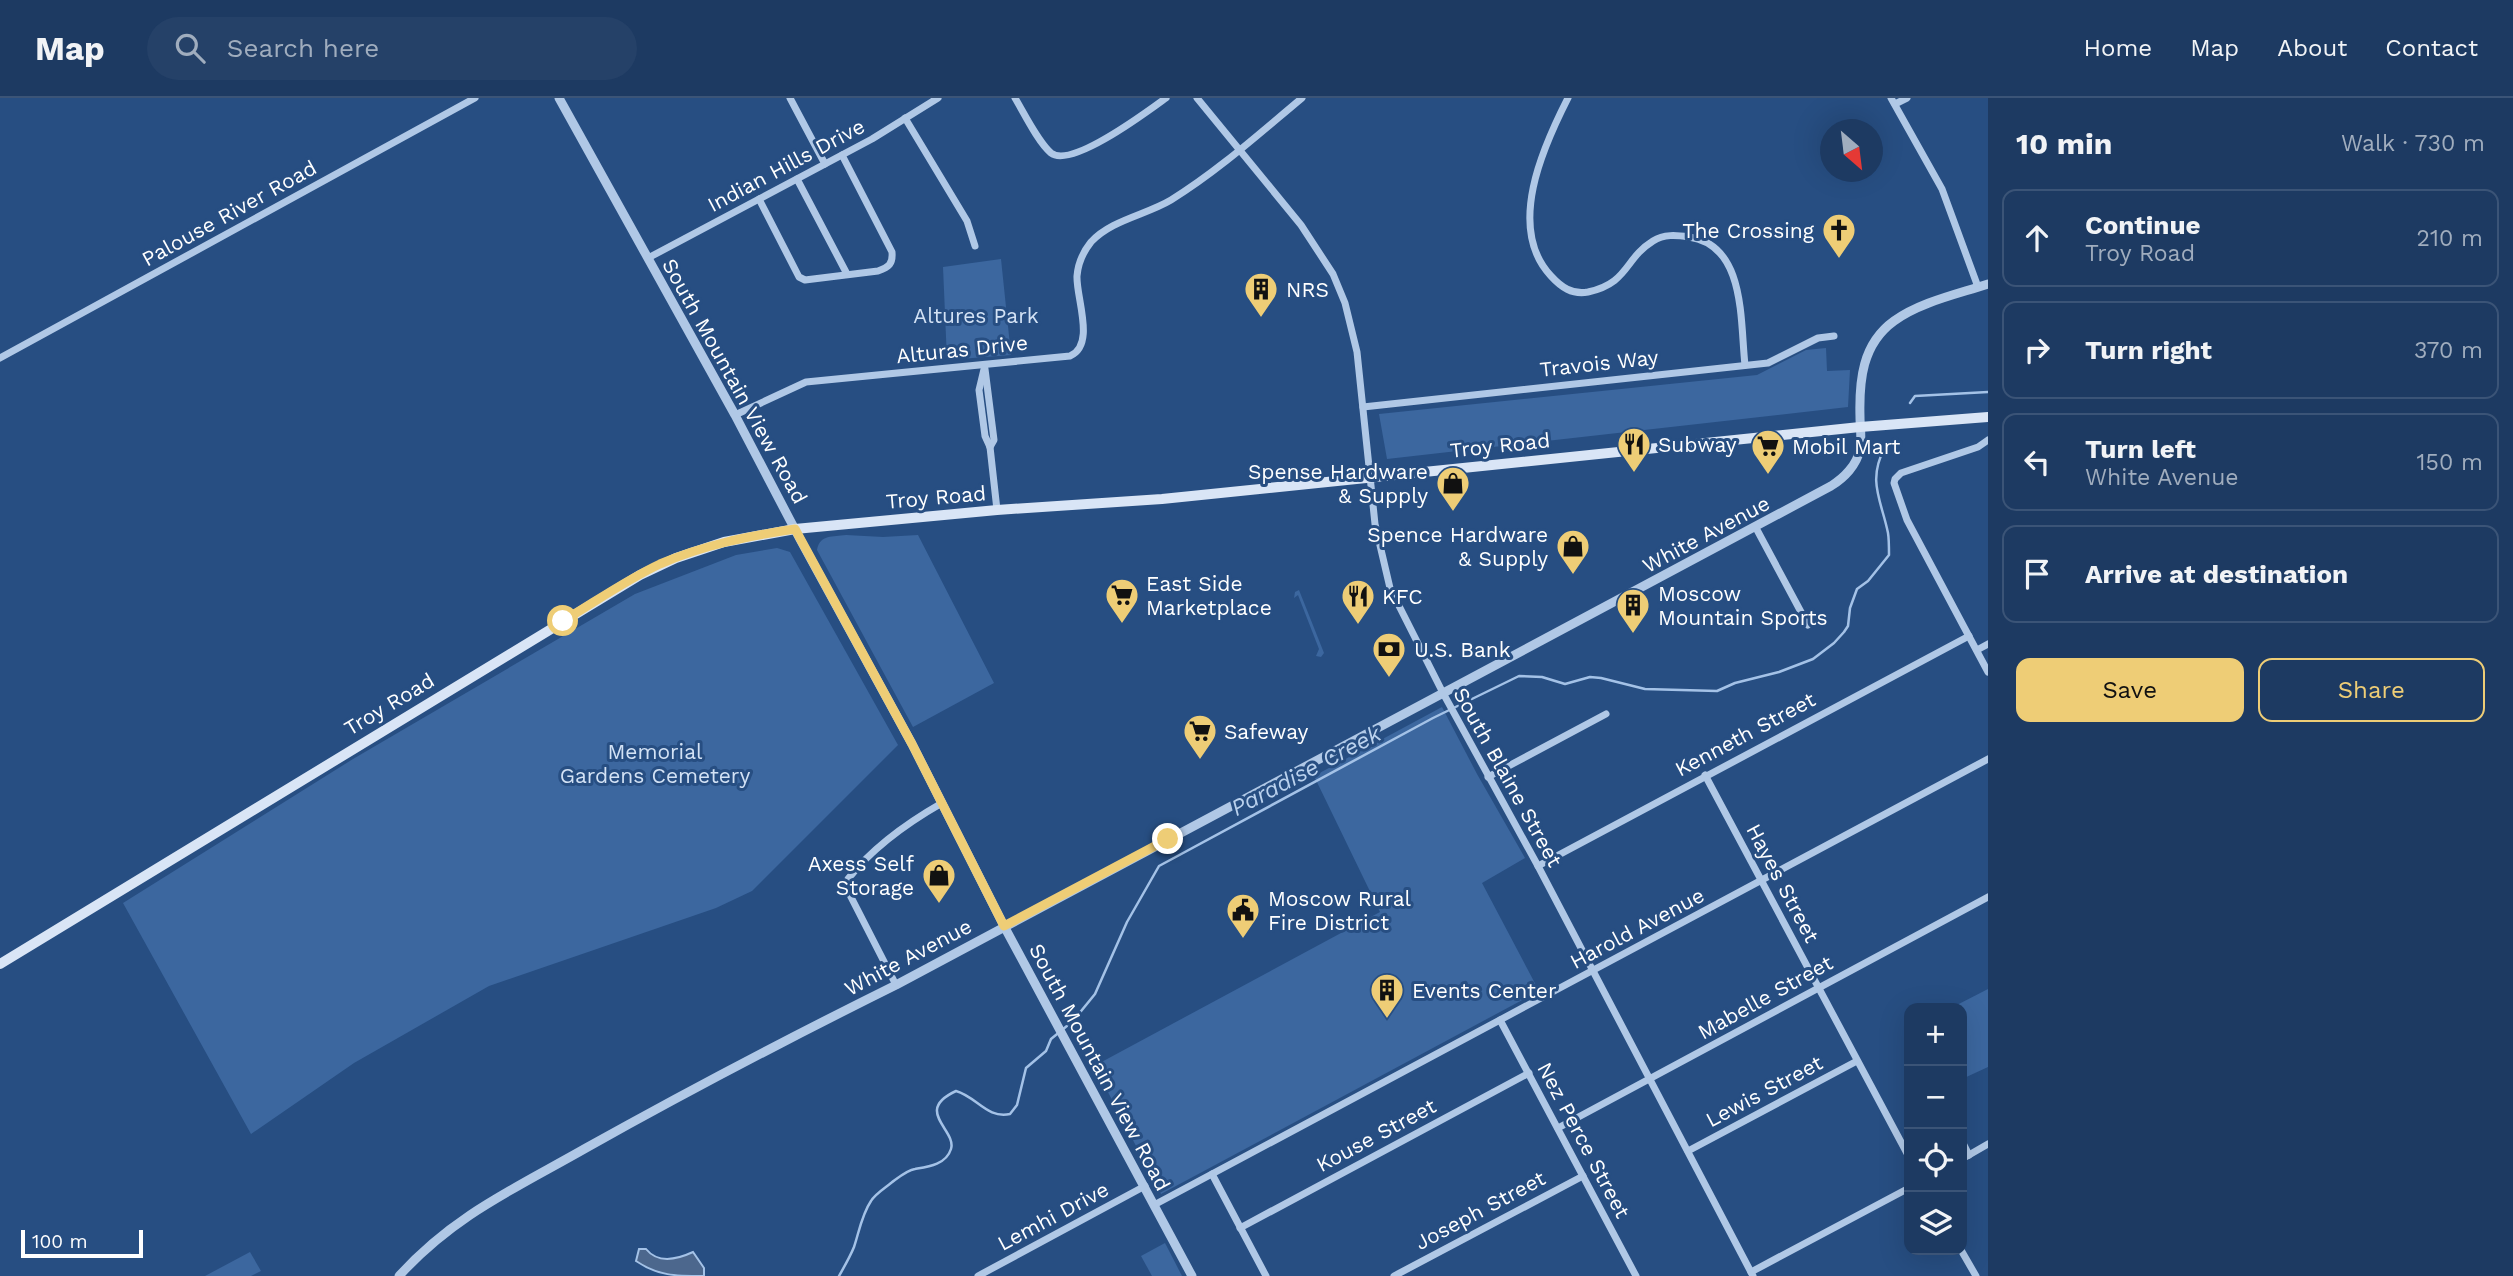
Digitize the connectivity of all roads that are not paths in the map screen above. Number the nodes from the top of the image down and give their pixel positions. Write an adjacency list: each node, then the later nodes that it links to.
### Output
1 (475, 98): 24 (street, Palouse River Road)
2 (559, 98): 19 (street, South Mountain View Road)
3 (790, 98): 15 (street)
4 (937, 98): 12 (street, Indian Hills Drive)
5 (1015, 98): 6 (street)
6 (1166, 98)
7 (1197, 98): 13 (street, South Blaine Street)
8 (1302, 98): 13 (street, Alturas Drive)
9 (1568, 98): 26 (street)
10 (1907, 98): 11 (street)
11 (1893, 101): 22 (street)
12 (905, 118): 14 (street, Indian Hills Drive); 18 (street)
13 (1239, 149): 25 (street, Alturas Drive); 27 (street, South Blaine Street)
14 (842, 155): 15 (street, Indian Hills Drive); 20 (street)
15 (825, 163): 16 (street, Indian Hills Drive)
16 (797, 179): 17 (street, Indian Hills Drive); 20 (street)
17 (759, 199): 19 (street, Indian Hills Drive); 20 (street)
18 (975, 246)
19 (648, 258): 28 (street, South Mountain View Road)
20 (847, 274)
21 (1988, 284): 22 (street, White Avenue)
22 (1978, 287): 30 (street, White Avenue)
23 (1834, 336): 26 (street, Travois Way)
24 (0, 358)
25 (985, 365): 28 (street, Alturas Drive); 33 (street)
26 (1745, 365): 27 (street, Travois Way)
27 (1363, 407): 32 (street, South Blaine Street)
28 (735, 415): 35 (street, South Mountain View Road)
29 (1988, 416): 30 (main road, Troy Road)
30 (1860, 427): 32 (main road, Troy Road); 34 (street, White Avenue)
31 (1988, 440): 37 (street)
32 (1370, 476): 33 (main road, Troy Road); 41 (street, South Blaine Street)
33 (997, 510): 35 (main road, Troy Road)
34 (1756, 528): 36 (street); 41 (street, White Avenue)
35 (795, 529): 46 (street, South Mountain View Road); 51 (main road, Troy Road)
36 (1808, 625)
37 (1969, 636): 39 (street); 44 (street, Kenneth Street)
38 (1988, 644): 39 (street)
39 (1977, 650): 40 (street)
40 (1988, 672)
41 (1445, 696): 45 (street, South Blaine Street); 50 (street, White Avenue)
42 (1606, 713): 45 (street)
43 (1988, 759): 48 (street, Harold Avenue)
44 (1705, 775): 47 (street, Kenneth Street); 48 (street, Hayes Street)
45 (1488, 777): 47 (street, South Blaine Street)
46 (942, 803): 50 (street, South Mountain View Road); 53 (street)
47 (1538, 866): 52 (street, South Blaine Street)
48 (1763, 881): 52 (street, Harold Avenue); 54 (street, Hayes Street)
49 (1988, 897): 54 (street, Mabelle Street)
50 (1004, 926): 53 (street, White Avenue); 66 (street, South Mountain View Road)
51 (0, 964)
52 (1593, 971): 55 (street, Harold Avenue); 58 (street, South Blaine Street)
53 (896, 985): 73 (street, White Avenue)
54 (1819, 987): 56 (street, Hayes Street); 58 (street, Mabelle Street)
55 (1500, 1020): 57 (street, Nez Perce Street); 64 (street, Harold Avenue)
56 (1857, 1061): 61 (street, Hayes Street); 62 (street, Lewis Street)
57 (1529, 1073): 59 (street, Nez Perce Street); 69 (street, Kouse Street)
58 (1650, 1080): 59 (street, Mabelle Street); 62 (street, South Blaine Street)
59 (1558, 1128): 65 (street, Nez Perce Street)
60 (1988, 1144): 63 (street)
61 (1904, 1148)
62 (1688, 1151): 71 (street, South Blaine Street)
63 (1967, 1156)
64 (1212, 1174): 68 (street, Harold Avenue); 69 (street)
65 (1583, 1176): 72 (street, Nez Perce Street); 77 (street, Joseph Street)
66 (1145, 1186): 68 (street, South Mountain View Road); 74 (street, Lemhi Drive)
67 (1904, 1191): 71 (street)
68 (1154, 1205): 75 (street, South Mountain View Road)
69 (1240, 1228): 76 (street)
70 (1964, 1255): 78 (street)
71 (1752, 1274)
72 (1634, 1275)
73 (399, 1276)
74 (978, 1276)
75 (1192, 1276)
76 (1266, 1276)
77 (1394, 1276)
78 (1976, 1276)

